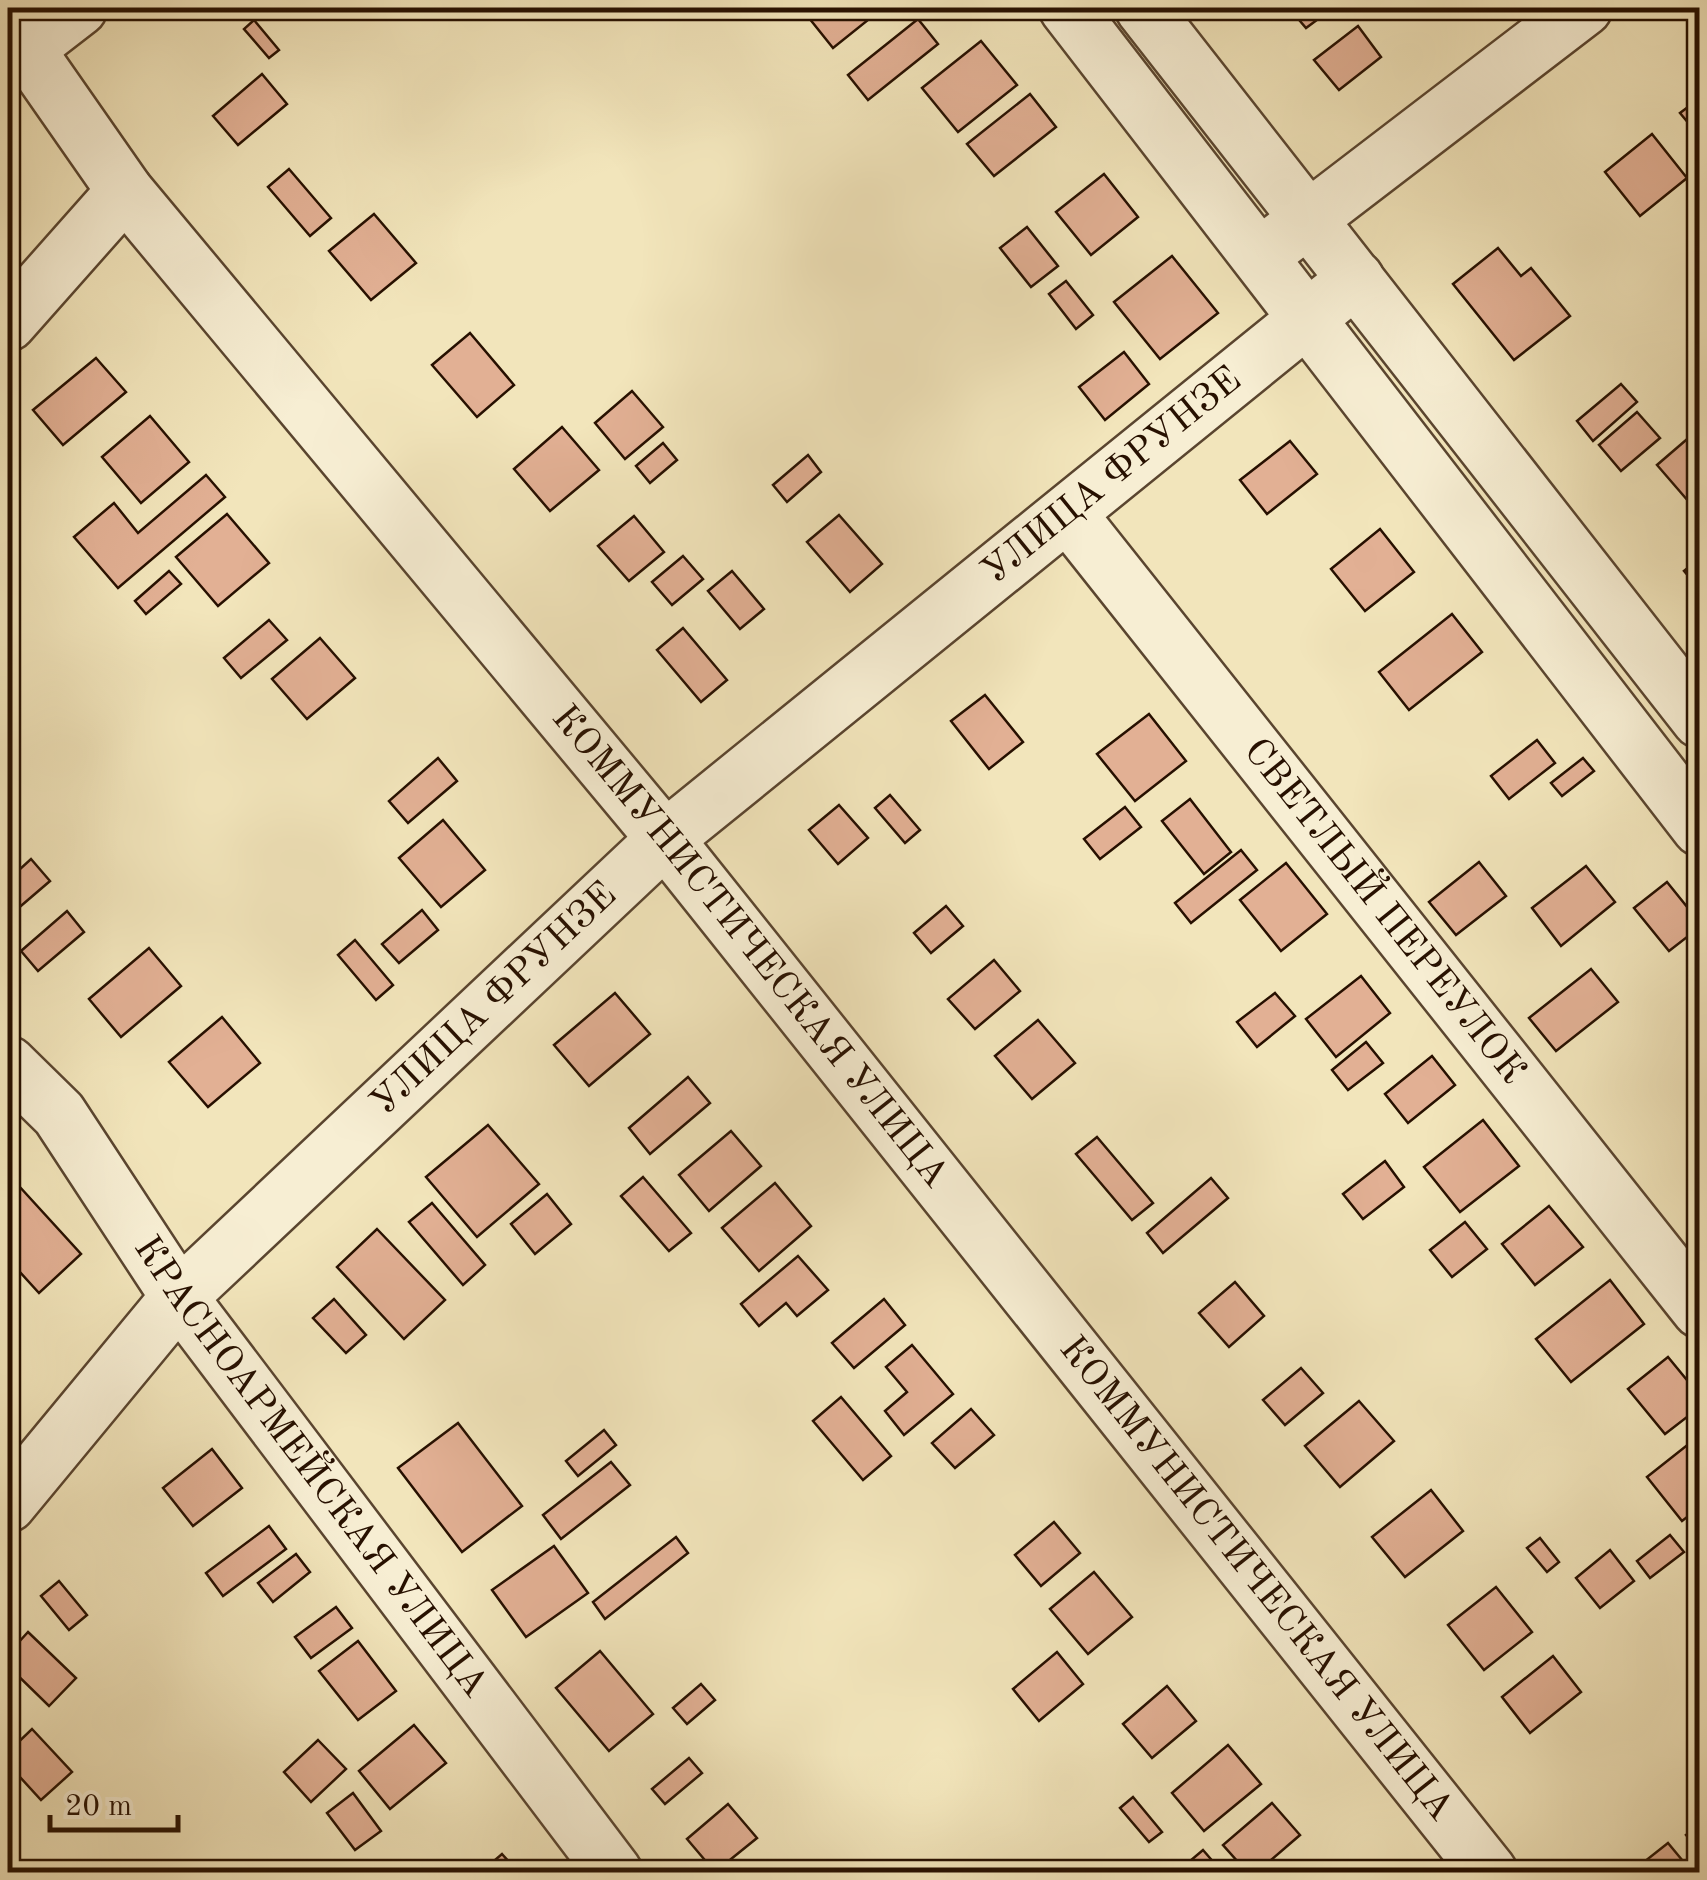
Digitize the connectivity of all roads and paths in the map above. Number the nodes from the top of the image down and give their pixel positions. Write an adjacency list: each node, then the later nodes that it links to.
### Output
1 (79, 8): 5 (street)
2 (1067, 8): 8 (street)
3 (1142, 8): 7 (street)
4 (1584, 8): 7 (street)
5 (17, 38): 6 (street, КОММУНИСТИЧЕСКАЯ УЛИЦА)
6 (125, 191): 11 (street); 15 (street, КОММУНИСТИЧЕСКАЯ УЛИЦА)
7 (1308, 219): 8 (street); 9 (street)
8 (1260, 256): 10 (street)
9 (1356, 280): 10 (street, УЛИЦА ФРУНЗЕ); 13 (street)
10 (1307, 318): 12 (street, УЛИЦА ФРУНЗЕ); 14 (street)
11 (8, 323)
12 (1068, 514): 15 (street, УЛИЦА ФРУНЗЕ); 18 (street, СВЕТЛЫЙ ПЕРЕУЛОК)
13 (1700, 720)
14 (1700, 828)
15 (665, 840): 17 (street, УЛИЦА ФРУНЗЕ); 21 (street, КОММУНИСТИЧЕСКАЯ УЛИЦА)
16 (8, 1064): 17 (street, КРАСНОАРМЕЙСКАЯ УЛИЦА)
17 (179, 1297): 19 (street, УЛИЦА ФРУНЗЕ); 20 (street, КРАСНОАРМЕЙСКАЯ УЛИЦА)
18 (1700, 1310)
19 (8, 1504)
20 (614, 1872)
21 (1489, 1872)

